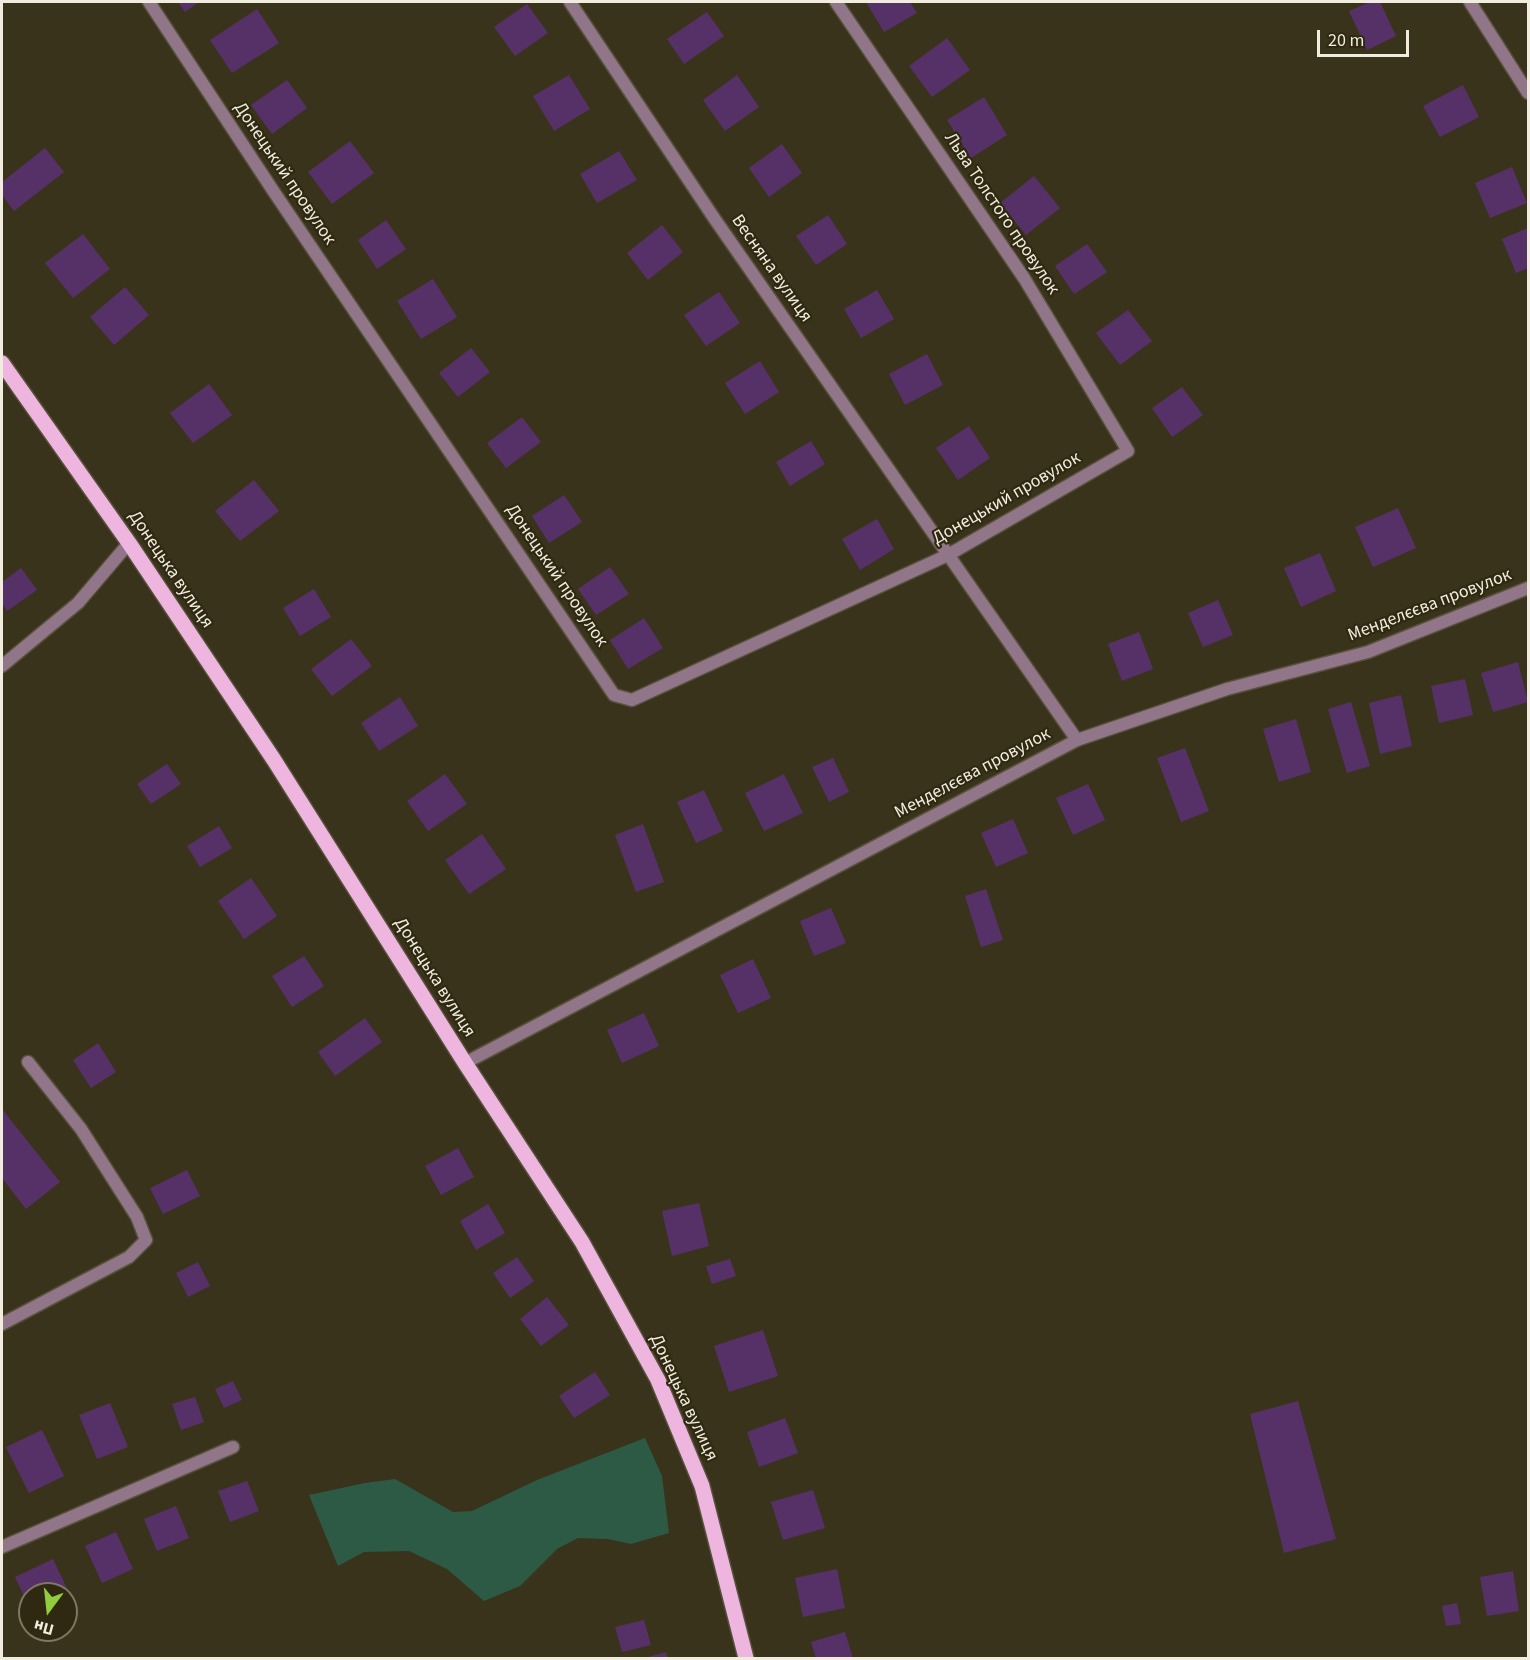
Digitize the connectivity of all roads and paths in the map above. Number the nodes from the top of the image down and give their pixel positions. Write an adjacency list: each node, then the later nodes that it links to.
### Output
1 (149, 2): 9 (street, Донецький провулок)
2 (570, 2): 9 (street, Весняна вулиця)
3 (836, 2): 7 (street, Льва Толстого провулок)
4 (1470, 2): 5 (street)
5 (1528, 93)
6 (2, 363): 8 (main road, Донецька вулиця)
7 (1128, 452): 9 (street, Донецький провулок)
8 (129, 543): 11 (street); 14 (main road, Донецька вулиця)
9 (948, 555): 12 (street, Весняна вулиця)
10 (1528, 588): 12 (street, Менделєєва провулок)
11 (2, 666)
12 (1077, 740): 14 (street, Менделєєва провулок)
13 (28, 1062): 15 (street)
14 (465, 1063): 18 (main road, Донецька вулиця)
15 (2, 1324)
16 (233, 1447): 17 (street)
17 (2, 1547)
18 (746, 1659)

